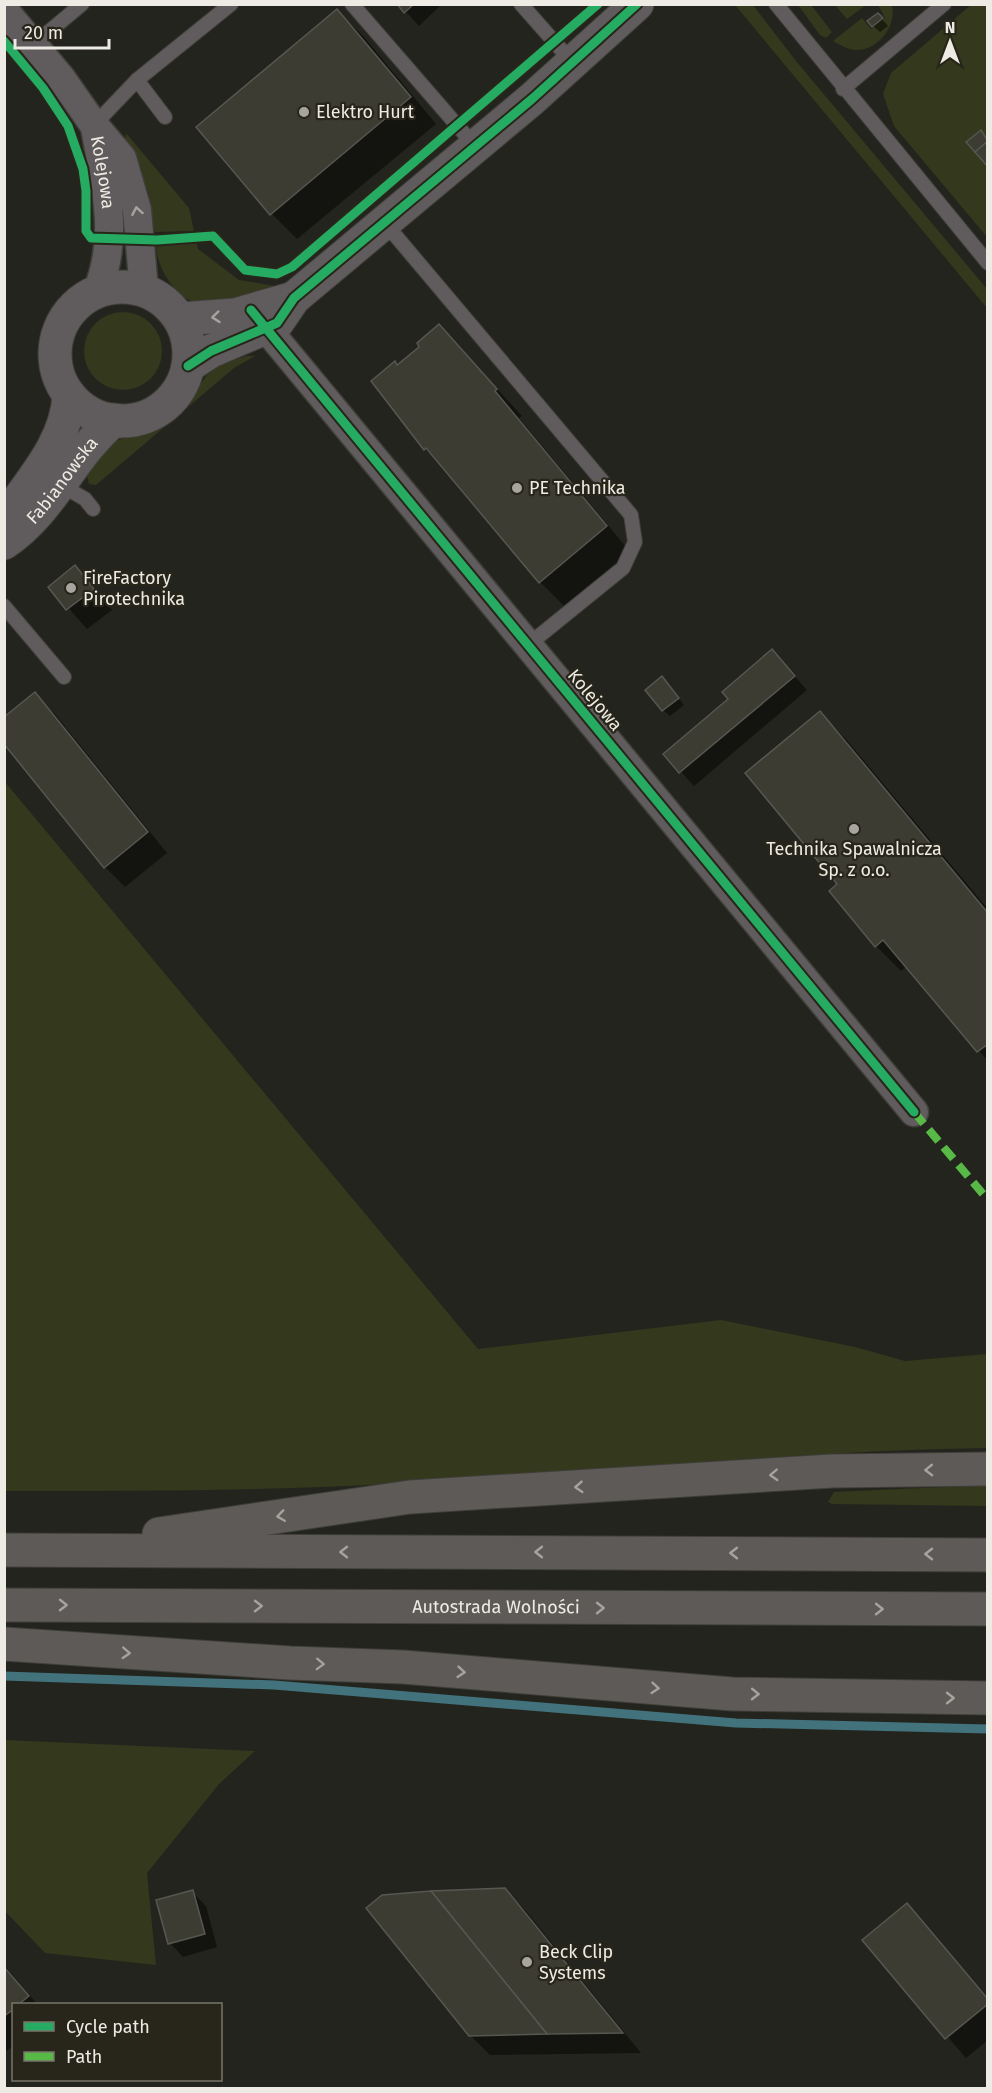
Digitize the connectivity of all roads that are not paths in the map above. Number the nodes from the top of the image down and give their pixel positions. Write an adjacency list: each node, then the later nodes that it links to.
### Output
1 (82, 4): 9 (lane)
2 (231, 4): 11 (lane)
3 (352, 4): 15 (lane)
4 (521, 4): 10 (lane)
5 (637, 4): 10 (street)
6 (776, 4): 12 (lane)
7 (944, 4): 12 (lane)
8 (4, 10): 9 (street, Kolejowa)
9 (33, 45): 14 (street, Kolejowa)
10 (573, 63): 15 (street)
11 (137, 80): 13 (lane); 14 (lane)
12 (843, 89): 17 (lane)
13 (165, 117)
14 (94, 125): 18 (street, Kolejowa, one-way to 14); 19 (street, Kolejowa)
15 (476, 146): 16 (street)
16 (384, 222): 21 (street); 30 (lane)
17 (987, 263)
18 (144, 290): 19 (street); 20 (street)
19 (97, 292): 23 (street)
20 (180, 319): 21 (street, one-way to 20); 22 (street)
21 (259, 319): 22 (street); 30 (street, Kolejowa)
22 (188, 366): 24 (street)
23 (69, 394): 24 (street); 25 (street, Fabianowska)
24 (119, 421): 25 (street, Fabianowska)
25 (49, 479): 26 (lane); 27 (street, Fabianowska); 28 (street, Fabianowska)
26 (93, 509)
27 (4, 520)
28 (4, 543)
29 (4, 606): 31 (lane)
30 (528, 645): 32 (street, Kolejowa)
31 (64, 678)
32 (914, 1112)
33 (987, 1469): 35 (highway, one-way to 35)
34 (4, 1550): 35 (highway)
35 (51, 1550): 36 (highway, one-way to 35)
36 (987, 1554)
37 (4, 1605): 38 (highway, Autostrada Wolności, one-way to 38)
38 (987, 1609)
39 (4, 1644): 40 (highway, one-way to 40)
40 (987, 1698)

